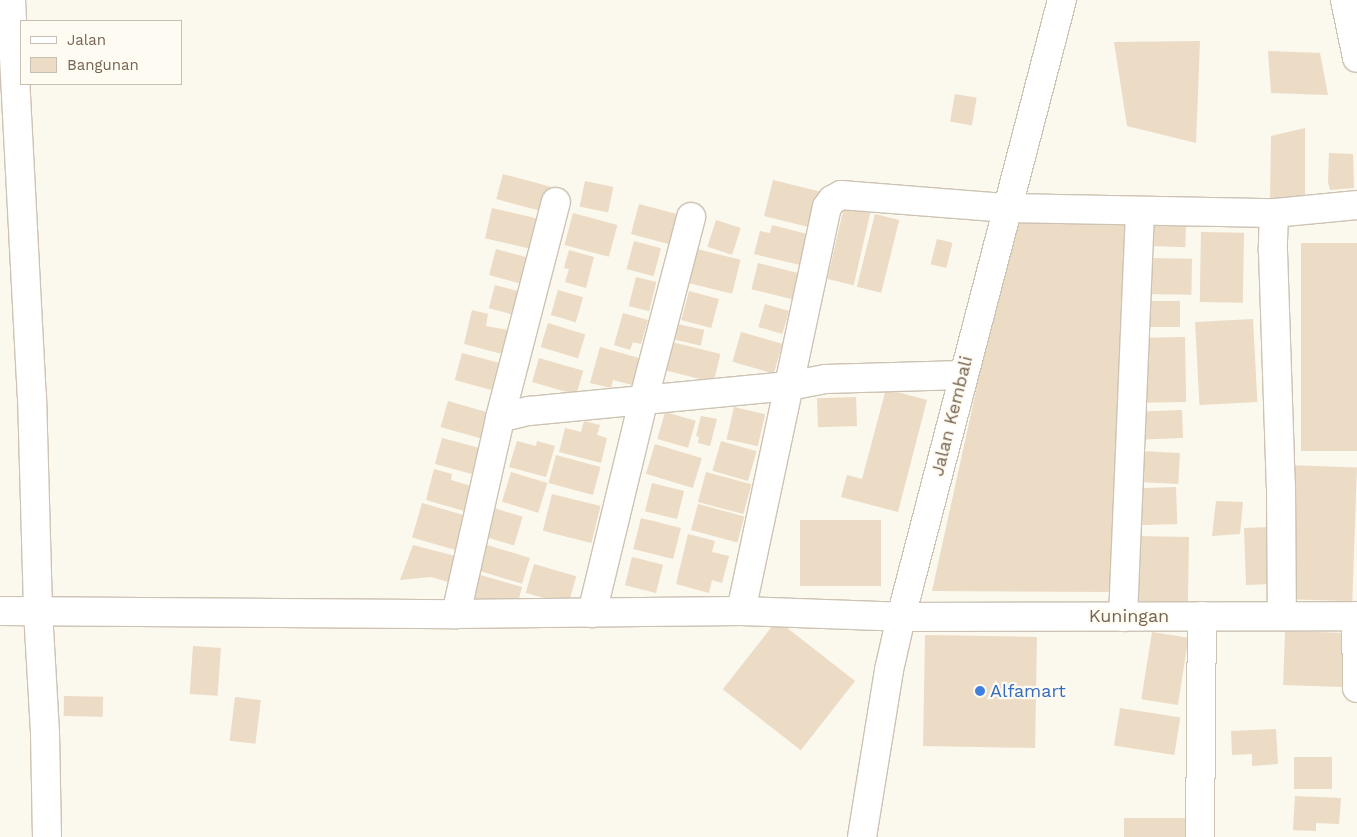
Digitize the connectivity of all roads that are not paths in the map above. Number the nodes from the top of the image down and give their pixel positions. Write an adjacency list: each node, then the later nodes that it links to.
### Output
1 (11, 0): 16 (street)
2 (1062, 0): 7 (street, Jalan Kembali)
3 (1345, 0): 4 (street)
4 (1357, 58)
5 (556, 202): 14 (street)
6 (1357, 205): 9 (street)
7 (1007, 208): 8 (street); 11 (street, Jalan Kembali); 12 (street)
8 (1140, 211): 9 (street); 24 (street)
9 (1274, 213): 20 (street)
10 (691, 217): 13 (street)
11 (963, 375): 12 (street); 23 (street, Jalan Kembali)
12 (789, 386): 13 (street); 17 (street)
13 (644, 398): 14 (street); 18 (street)
14 (500, 418): 19 (street)
15 (0, 611): 16 (street, Kuningan)
16 (38, 611): 19 (street, Kuningan); 26 (street)
17 (741, 611): 18 (street, Kuningan); 23 (street, Kuningan)
18 (592, 613): 19 (street, Kuningan)
19 (456, 614)
20 (1282, 615): 21 (street, Kuningan); 22 (street, Kuningan)
21 (1202, 616): 24 (street, Kuningan); 28 (street)
22 (1356, 616): 25 (street)
23 (901, 617): 24 (street, Kuningan); 27 (street, Jalan Kembali)
24 (1123, 617)
25 (1357, 688)
26 (47, 837)
27 (862, 837)
28 (1200, 837)

